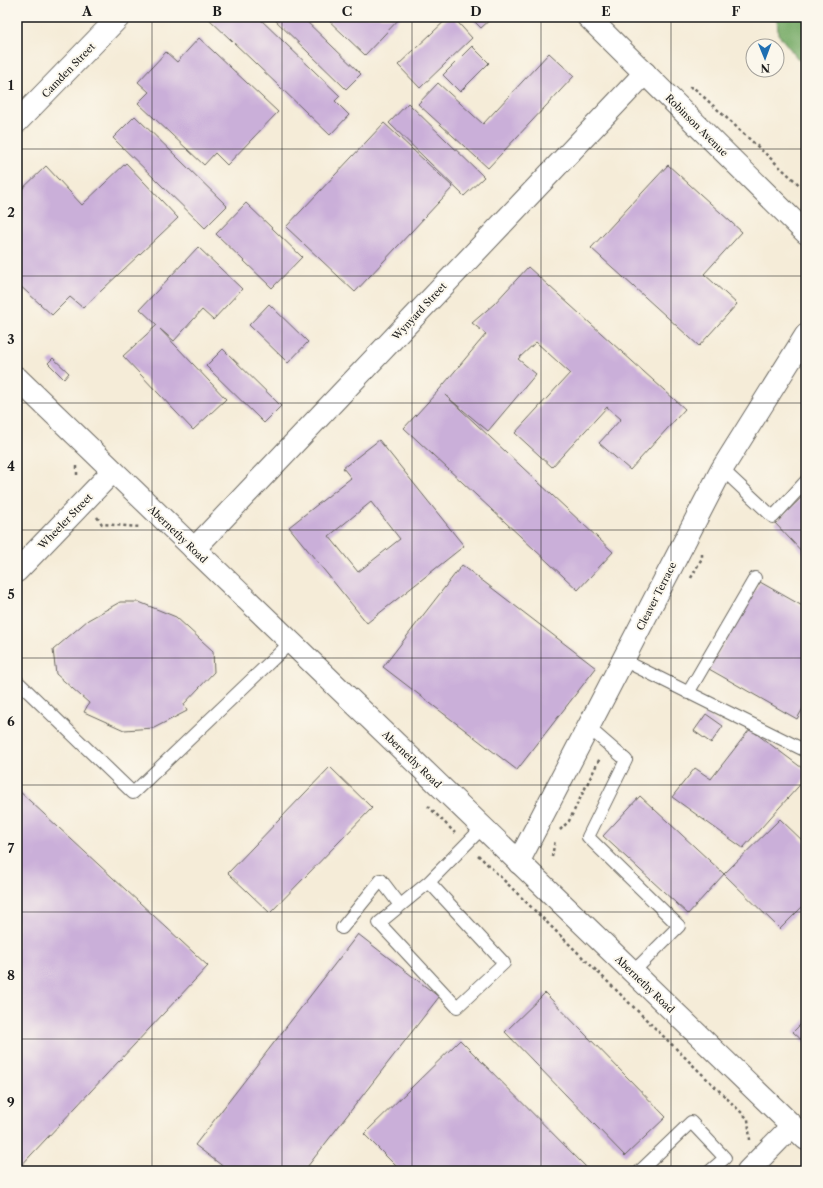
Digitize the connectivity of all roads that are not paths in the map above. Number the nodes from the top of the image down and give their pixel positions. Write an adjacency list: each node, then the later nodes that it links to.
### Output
1 (119, 17): 4 (street, Camden Street)
2 (588, 17): 3 (street, Robinson Avenue)
3 (645, 73): 5 (street, Robinson Avenue); 11 (street, Wynyard Street)
4 (17, 122)
5 (806, 233)
6 (806, 335): 8 (street, Cleaver Terrace)
7 (17, 378): 9 (street, Abernethy Road)
8 (722, 469): 10 (lane); 15 (street, Cleaver Terrace)
9 (113, 471): 11 (street, Abernethy Road); 12 (street, Wheeler Street)
10 (806, 481)
11 (194, 549): 14 (street, Abernethy Road)
12 (17, 571)
13 (755, 578): 17 (lane)
14 (290, 642): 16 (lane); 20 (street, Abernethy Road)
15 (623, 660): 17 (lane); 18 (street, Cleaver Terrace)
16 (17, 681)
17 (688, 693): 19 (lane)
18 (588, 727): 21 (street, Cleaver Terrace); 25 (lane)
19 (806, 752)
20 (483, 828): 21 (street, Abernethy Road); 22 (lane)
21 (520, 863): 25 (street, Abernethy Road)
22 (429, 882): 23 (lane); 23 (lane)
23 (400, 905): 24 (lane)
24 (342, 928)
25 (632, 972): 26 (street, Abernethy Road)
26 (799, 1133): 29 (street)
27 (640, 1171): 28 (lane)
28 (710, 1171)
29 (748, 1171)

